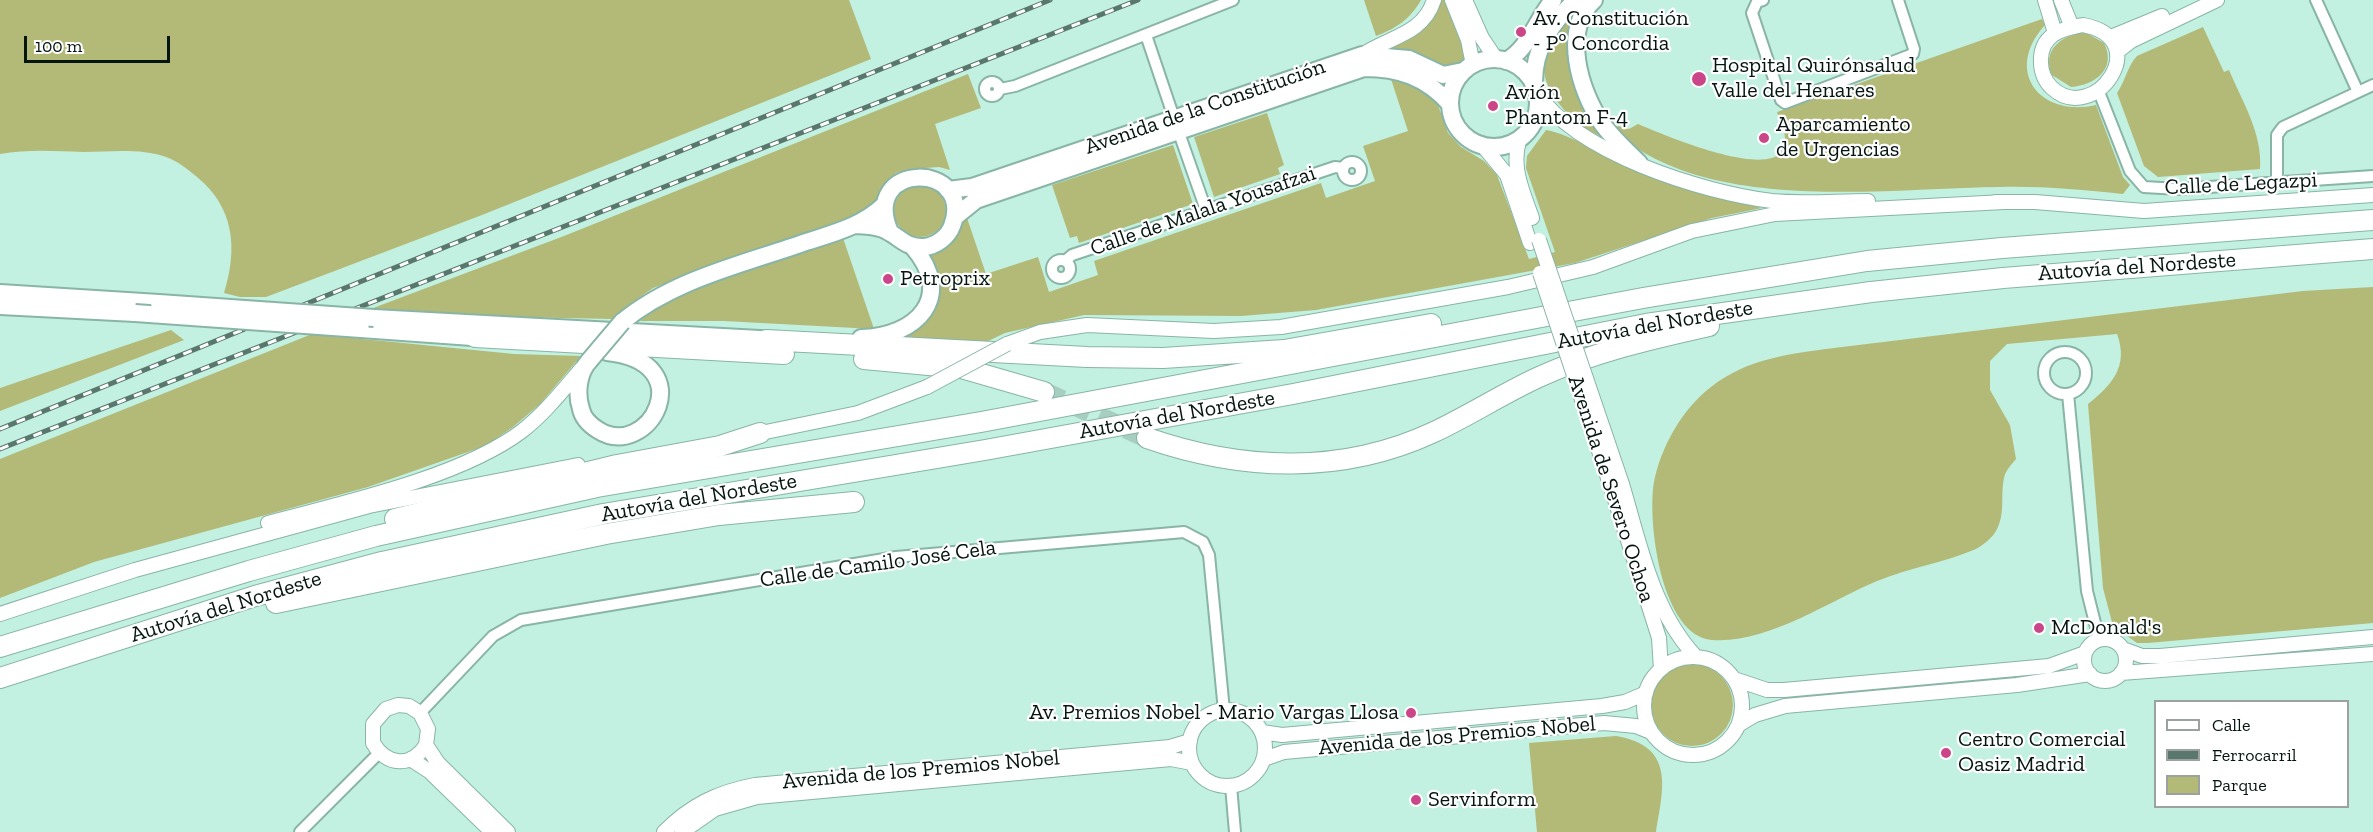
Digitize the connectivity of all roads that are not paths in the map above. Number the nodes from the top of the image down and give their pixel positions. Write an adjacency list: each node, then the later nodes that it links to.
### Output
1 (1233, 0): 17 (street)
2 (1434, 0): 20 (street)
3 (1452, 0): 22 (street)
4 (1465, 0): 21 (street)
5 (1553, 0): 21 (main road)
6 (1576, 0): 24 (main road)
7 (1594, 0): 32 (main road)
8 (1763, 0): 9 (street)
9 (1898, 0)
10 (2045, 0): 16 (street)
11 (2061, 0): 15 (street)
12 (2197, 0): 18 (street)
13 (2217, 0): 19 (street)
14 (2316, 0): 27 (street)
15 (2072, 27): 16 (street); 18 (street)
16 (2055, 33): 26 (street)
17 (1146, 35): 25 (street); 29 (street)
18 (2111, 37): 19 (street)
19 (2117, 52): 26 (street)
20 (1362, 56): 22 (main road, Avenida de la Constitución); 29 (main road, Avenida de la Constitución)
21 (1501, 60): 22 (main road); 24 (main road)
22 (1468, 68): 28 (main road)
23 (2373, 85): 27 (street)
24 (1536, 88): 30 (main road); 32 (street)
25 (1000, 89)
26 (2099, 92): 35 (street, Calle de Legazpi)
27 (2358, 92): 35 (street)
28 (1449, 104): 29 (main road, Avenida de la Constitución); 31 (main road)
29 (1176, 124): 36 (main road, Avenida de la Constitución); 40 (street); 41 (main road, Avenida de la Constitución)
30 (1519, 141): 31 (main road); 45 (street, Avenida de Severo Ochoa)
31 (1483, 146): 45 (street, Avenida de Severo Ochoa)
32 (1639, 163): 38 (street)
33 (1343, 168): 40 (street, Calle de Malala Yousafzai)
34 (2373, 176): 35 (street, Calle de Legazpi)
35 (2277, 182)
36 (948, 190): 39 (main road); 41 (main road)
37 (2373, 195): 38 (street)
38 (2004, 202): 58 (street, bridge)
39 (884, 205): 43 (main road); 44 (main road)
40 (1206, 210): 48 (street, Calle de Malala Yousafzai)
41 (956, 217): 46 (main road)
42 (2373, 220): 49 (highway, Autovía del Nordeste)
43 (856, 225): 44 (main road); 55 (main road, bridge)
44 (890, 232): 46 (main road)
45 (1535, 242): 60 (street, Avenida de Severo Ochoa, bridge)
46 (913, 247): 54 (main road)
47 (2373, 249): 50 (highway, Autovía del Nordeste)
48 (1065, 261)
49 (1867, 261): 54 (highway); 64 (highway, Autovía del Nordeste)
50 (1871, 292): 59 (highway); 72 (highway, Autovía del Nordeste)
51 (0, 293): 54 (main road, bridge)
52 (0, 306): 53 (main road, bridge)
53 (475, 337): 55 (main road); 56 (highway)
54 (766, 340)
55 (587, 363): 62 (street)
56 (1044, 392)
57 (2068, 393): 66 (street)
58 (760, 433): 62 (street); 64 (highway)
59 (1147, 438)
60 (1616, 486): 71 (street, Avenida de Severo Ochoa); 73 (street, Avenida de Severo Ochoa)
61 (854, 502): 72 (highway)
62 (28, 604): 63 (street)
63 (0, 614)
64 (32, 637): 67 (highway, Autovía del Nordeste)
65 (2373, 637): 68 (street)
66 (2099, 639): 68 (street); 69 (street)
67 (0, 647)
68 (2123, 649): 74 (street)
69 (2085, 653): 75 (street); 77 (street)
70 (2373, 654): 74 (street)
71 (1696, 657): 73 (street); 77 (street)
72 (47, 662): 76 (highway, Autovía del Nordeste)
73 (1661, 669): 78 (street)
74 (2121, 673): 75 (street)
75 (2090, 674): 81 (street)
76 (0, 678)
77 (1734, 679): 81 (street)
78 (1646, 693): 82 (street, Avenida de los Premios Nobel); 83 (street)
79 (1224, 711): 80 (street, Calle de Camilo José Cela); 82 (street); 84 (street)
80 (420, 713): 85 (street); 86 (street)
81 (1740, 724): 83 (street)
82 (1262, 732): 87 (street)
83 (1651, 732): 87 (street, Avenida de los Premios Nobel)
84 (1190, 741): 89 (street); 94 (street, Avenida de los Premios Nobel)
85 (426, 745): 88 (street); 93 (street)
86 (379, 753): 88 (street); 91 (street)
87 (1264, 759): 90 (street)
88 (412, 760): 92 (street)
89 (1192, 763): 90 (street); 95 (street, Avenida de los Premios Nobel)
90 (1231, 786): 96 (street)
91 (300, 832)
92 (492, 832)
93 (508, 832)
94 (664, 832)
95 (682, 832)
96 (1235, 832)

